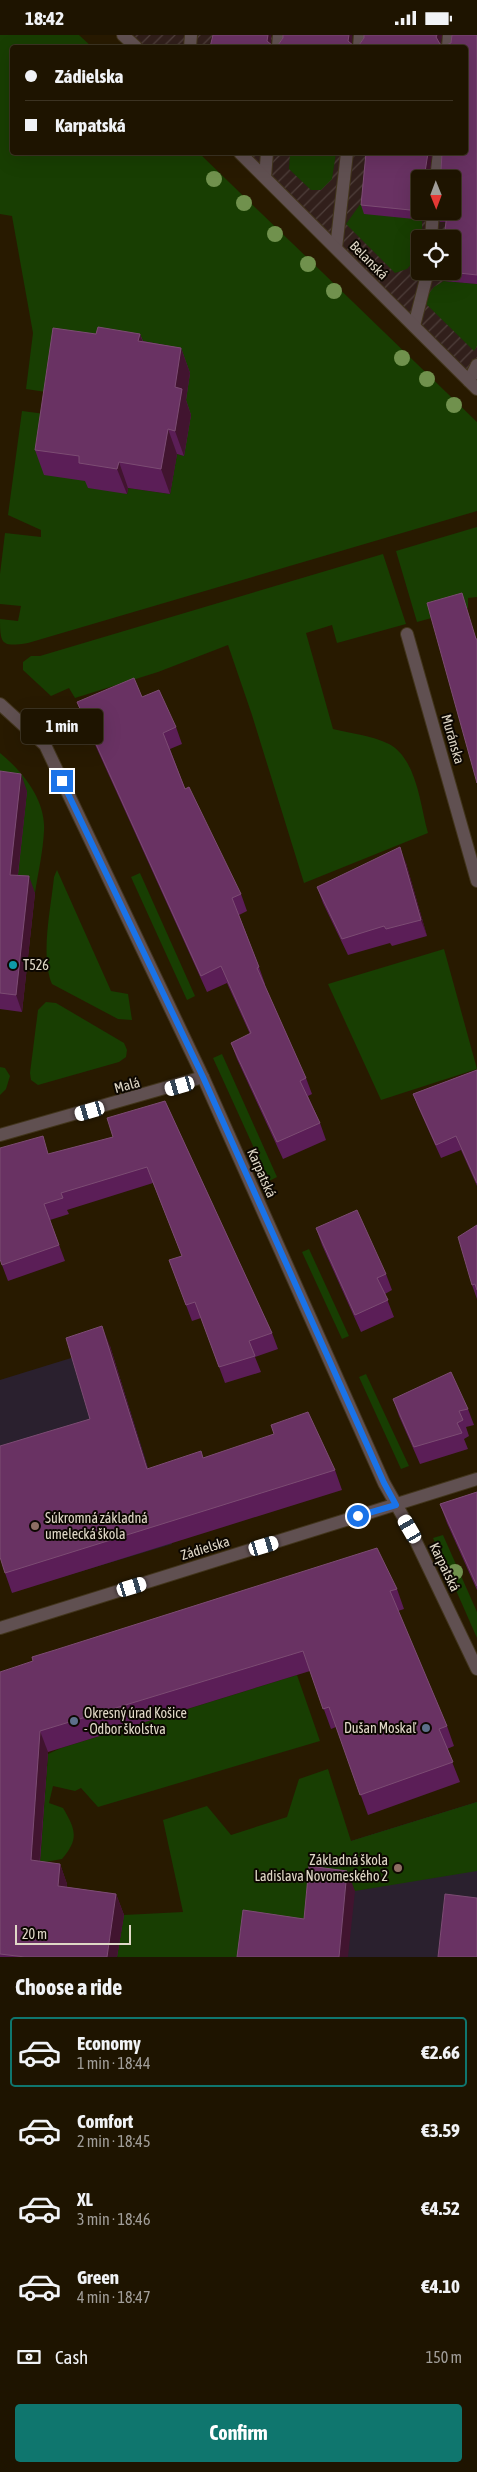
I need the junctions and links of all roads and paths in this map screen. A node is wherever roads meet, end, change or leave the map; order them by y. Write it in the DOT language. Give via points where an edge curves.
graph roads {
  1 [pos="124,35"];
  2 [pos="134,45"];
  3 [pos="242,155"];
  4 [pos="267,155"];
  5 [pos="347,155"];
  6 [pos="438,155"];
  7 [pos="437,170"];
  8 [pos="264,177"];
  9 [pos="336,248"];
  10 [pos="426,280"];
  11 [pos="414,326"];
  12 [pos="477,365"];
  13 [pos="473,385"];
  14 [pos="408,634"];
  15 [pos="0,705"];
  16 [pos="477,881"];
  17 [pos="203,1077"];
  18 [pos="0,1135"];
  19 [pos="477,1479"];
  20 [pos="396,1505"];
  21 [pos="0,1628"];
  22 [pos="477,1669"];
  1 -- 2 [label="street"];
  3 -- 8 [label="street, Belanská"];
  4 -- 8 [label="street"];
  5 -- 9 [label="street"];
  6 -- 7 [label="street"];
  8 -- 9 [label="street, Belanská"];
  9 -- 11 [label="street, Belanská"];
  10 -- 11 [label="street"];
  11 -- 13 [label="street, Belanská"];
  12 -- 13 [label="street"];
  14 -- 16 [label="street, Muránska"];
  15 -- 17 [label="street, Karpatská" via="45,745"];
  17 -- 18 [label="street, Malá"];
  17 -- 20 [label="street, Karpatská"];
  19 -- 20 [label="street, Zádielska"];
  20 -- 21 [label="street, Zádielska"];
  20 -- 22 [label="street, Karpatská"];
}
